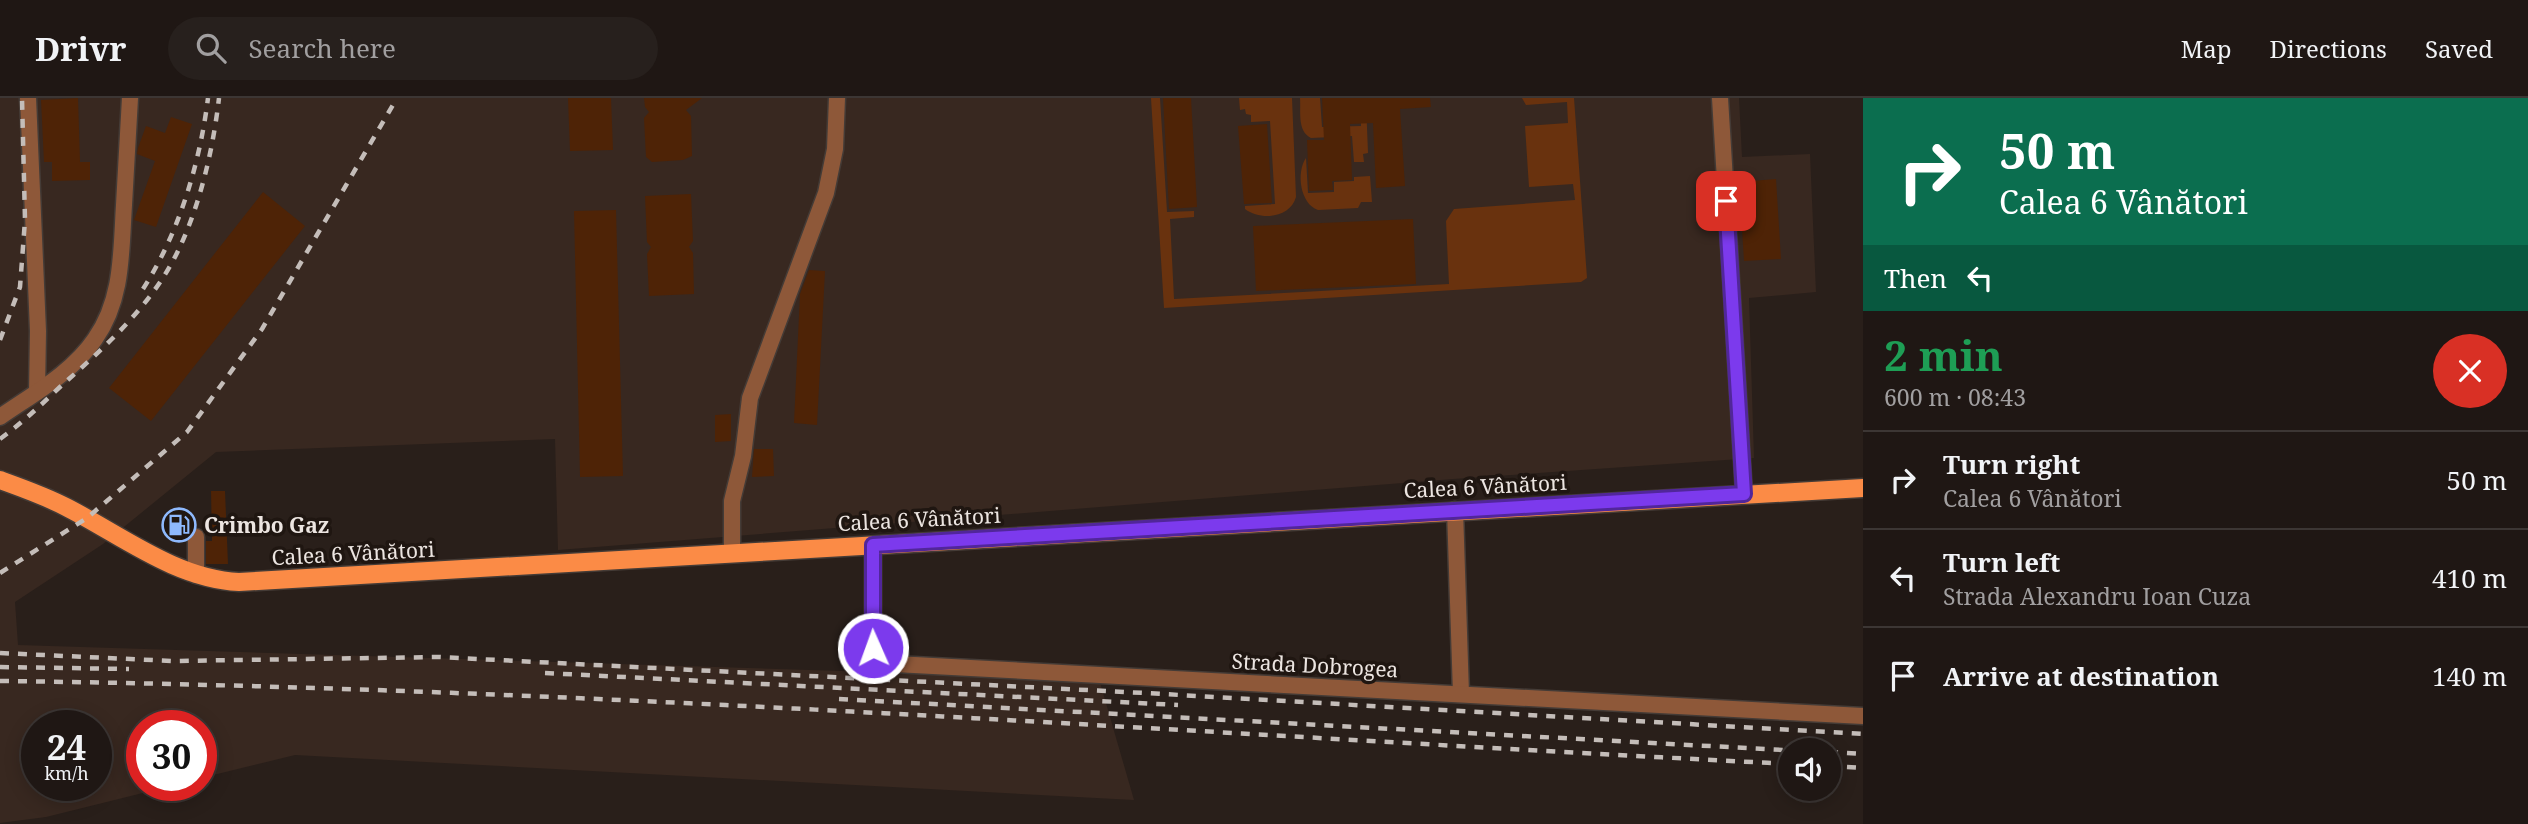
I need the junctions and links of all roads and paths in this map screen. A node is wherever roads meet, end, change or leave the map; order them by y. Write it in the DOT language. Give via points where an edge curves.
graph roads {
  1 [pos="28,98"];
  2 [pos="130,98"];
  3 [pos="837,98"];
  4 [pos="1720,98"];
  5 [pos="37,392"];
  6 [pos="0,417"];
  7 [pos="0,480"];
  8 [pos="1863,488"];
  9 [pos="1744,494"];
  10 [pos="1455,510"];
  11 [pos="196,537"];
  12 [pos="873,545"];
  13 [pos="732,553"];
  14 [pos="196,575"];
  15 [pos="1461,694"];
  16 [pos="1863,716"];
  1 -- 5 [label="street"];
  2 -- 5 [label="street" via="117,293 94,341"];
  3 -- 13 [label="street" via="835,149 826,193 750,398 732,501"];
  4 -- 9 [label="street"];
  5 -- 6 [label="street"];
  7 -- 14 [label="main road, Calea 6 Vânători" via="64,506"];
  8 -- 9 [label="main road, Calea 6 Vânători"];
  9 -- 10 [label="main road, Calea 6 Vânători"];
  10 -- 12 [label="main road, Calea 6 Vânători"];
  10 -- 15 [label="street"];
  11 -- 14 [label="street"];
  12 -- 13 [label="main road, Calea 6 Vânători"];
  12 -- 15 [label="street, Strada Dobrogea" via="873,648 895,664"];
  13 -- 14 [label="main road, Calea 6 Vânători" via="255,582"];
  15 -- 16 [label="street, Strada Dobrogea"];
}
